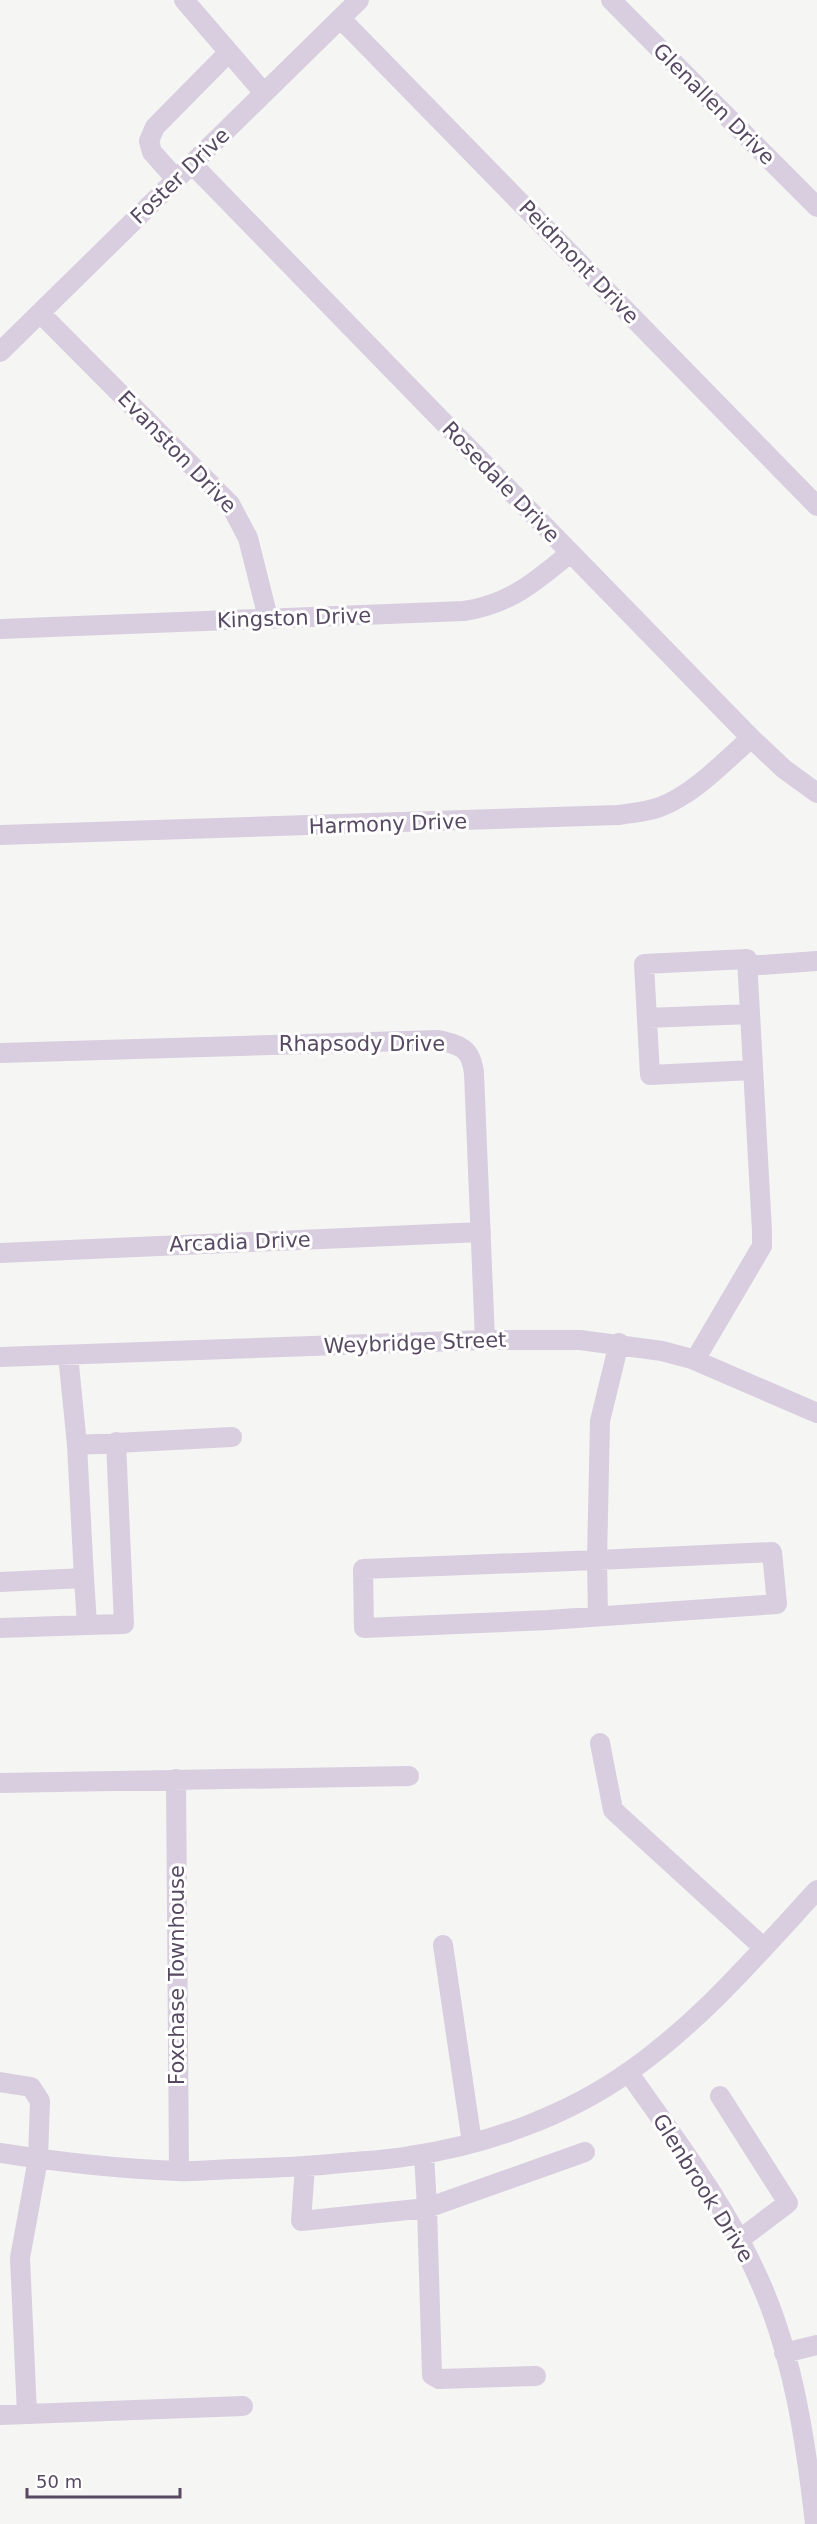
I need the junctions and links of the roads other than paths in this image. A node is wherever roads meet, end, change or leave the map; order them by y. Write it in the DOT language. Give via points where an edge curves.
graph roads {
  1 [pos="184,0"];
  2 [pos="359,0"];
  3 [pos="610,0"];
  4 [pos="341,19"];
  5 [pos="229,52"];
  6 [pos="264,93"];
  7 [pos="192,164"];
  8 [pos="176,179"];
  9 [pos="817,207"];
  10 [pos="40,313"];
  11 [pos="0,352"];
  12 [pos="817,506"];
  13 [pos="570,553"];
  14 [pos="268,618"];
  15 [pos="0,629"];
  16 [pos="751,738"];
  17 [pos="817,793"];
  18 [pos="0,835"];
  19 [pos="817,961"];
  20 [pos="747,966"];
  21 [pos="750,1014"];
  22 [pos="647,1018"];
  23 [pos="0,1053"];
  24 [pos="753,1070"];
  25 [pos="481,1232"];
  26 [pos="0,1252"];
  27 [pos="484,1340"];
  28 [pos="619,1343"];
  29 [pos="68,1355"];
  30 [pos="0,1357"];
  31 [pos="695,1360"];
  32 [pos="817,1413"];
  33 [pos="232,1437"];
  34 [pos="116,1442"];
  35 [pos="77,1445"];
  36 [pos="597,1560"];
  37 [pos="84,1578"];
  38 [pos="0,1582"];
  39 [pos="598,1616"];
  40 [pos="87,1625"];
  41 [pos="0,1628"];
  42 [pos="600,1743"];
  43 [pos="410,1776"];
  44 [pos="176,1779"];
  45 [pos="0,1783"];
  46 [pos="817,1890"];
  47 [pos="443,1946"];
  48 [pos="764,1948"];
  49 [pos="628,2072"];
  50 [pos="0,2082"];
  51 [pos="720,2096"];
  52 [pos="472,2143"];
  53 [pos="585,2152"];
  54 [pos="0,2153"];
  55 [pos="424,2154"];
  56 [pos="38,2159"];
  57 [pos="305,2167"];
  58 [pos="179,2171"];
  59 [pos="427,2208"];
  60 [pos="739,2240"];
  61 [pos="817,2345"];
  62 [pos="784,2353"];
  63 [pos="536,2376"];
  64 [pos="243,2406"];
  65 [pos="27,2414"];
  66 [pos="0,2415"];
  67 [pos="814,2485"];
  68 [pos="815,2524"];
  1 -- 5 [label="street"];
  2 -- 4 [label="street, Foster Drive"];
  3 -- 9 [label="street, Glenallen Drive"];
  4 -- 6 [label="street, Foster Drive"];
  4 -- 12 [label="street, Peidmont Drive"];
  5 -- 6 [label="street"];
  5 -- 8 [label="street" via="155,127 148,141 152,152"];
  6 -- 7 [label="street, Foster Drive"];
  7 -- 8 [label="street, Foster Drive"];
  7 -- 13 [label="street, Rosedale Drive"];
  8 -- 10 [label="street, Foster Drive"];
  10 -- 11 [label="street, Foster Drive"];
  10 -- 14 [label="street, Evanston Drive" via="230,504 248,538"];
  13 -- 14 [label="street, Kingston Drive" via="530,586 482,608"];
  13 -- 16 [label="street, Rosedale Drive"];
  14 -- 15 [label="street, Kingston Drive"];
  16 -- 17 [label="street, Rosedale Drive"];
  16 -- 18 [label="street, Harmony Drive" via="678,798 643,812"];
  19 -- 20 [label="street"];
  20 -- 21 [label="street"];
  20 -- 22 [label="street" via="747,959 644,964"];
  21 -- 22 [label="street"];
  21 -- 24 [label="street"];
  22 -- 24 [label="street" via="650,1075"];
  23 -- 25 [label="street, Rhapsody Drive" via="438,1040 457,1044 470,1055 474,1073"];
  24 -- 31 [label="street" via="762,1246"];
  25 -- 26 [label="street, Arcadia Drive"];
  25 -- 27 [label="street, Rhapsody Drive"];
  27 -- 28 [label="street, Weybridge Street"];
  27 -- 29 [label="street, Weybridge Street"];
  28 -- 31 [label="street, Weybridge Street"];
  28 -- 36 [label="street" via="600,1421"];
  29 -- 30 [label="street, Weybridge Street"];
  29 -- 35 [label="street"];
  31 -- 32 [label="street, Weybridge Street"];
  33 -- 34 [label="street"];
  34 -- 35 [label="street"];
  34 -- 40 [label="street" via="124,1624"];
  35 -- 37 [label="street"];
  36 -- 39 [label="street"];
  36 -- 39 [label="street" via="772,1552 777,1604"];
  36 -- 39 [label="street" via="363,1569 364,1628"];
  37 -- 38 [label="street"];
  37 -- 40 [label="street"];
  40 -- 41 [label="street"];
  42 -- 48 [label="street" via="613,1810"];
  43 -- 44 [label="street"];
  44 -- 45 [label="street"];
  44 -- 58 [label="street, Foxchase Townhouse"];
  46 -- 48 [label="street"];
  47 -- 52 [label="street"];
  48 -- 49 [label="street" via="710,2005 666,2045"];
  49 -- 52 [label="street" via="546,2117"];
  49 -- 60 [label="street, Glenbrook Drive" via="689,2158"];
  50 -- 56 [label="street" via="31,2088 40,2101"];
  51 -- 60 [label="street" via="788,2203"];
  52 -- 55 [label="street"];
  53 -- 59 [label="street"];
  54 -- 56 [label="street"];
  55 -- 57 [label="street"];
  55 -- 59 [label="street"];
  56 -- 58 [label="street"];
  56 -- 65 [label="street" via="20,2258"];
  57 -- 58 [label="street"];
  57 -- 59 [label="street" via="301,2221"];
  59 -- 63 [label="street" via="432,2375 439,2379"];
  60 -- 62 [label="street, Glenbrook Drive" via="765,2294"];
  61 -- 62 [label="street"];
  62 -- 67 [label="street, Glenbrook Drive"];
  64 -- 65 [label="street"];
  65 -- 66 [label="street"];
  67 -- 68 [label="street, Glenbrook Drive"];
}
